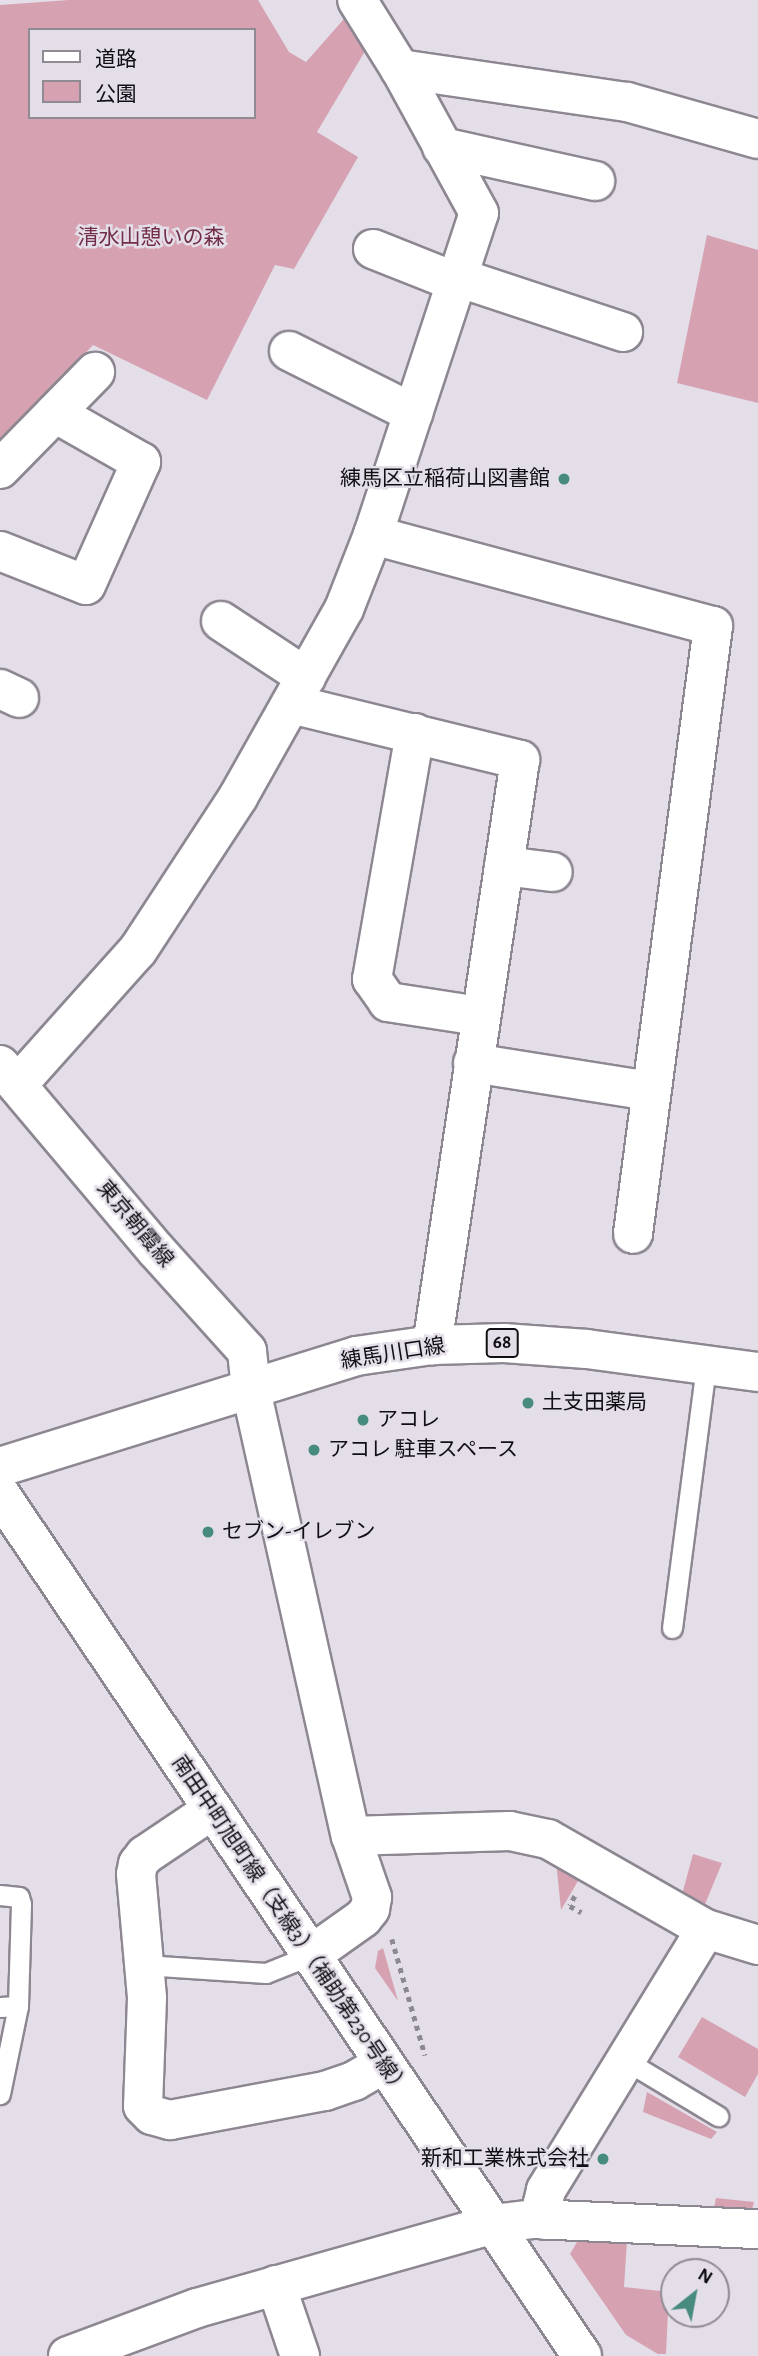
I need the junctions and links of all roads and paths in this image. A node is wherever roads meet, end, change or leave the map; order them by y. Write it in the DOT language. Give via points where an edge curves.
graph roads {
  1 [pos="357,0"];
  2 [pos="400,69"];
  3 [pos="758,139"];
  4 [pos="442,147"];
  5 [pos="595,181"];
  6 [pos="373,249"];
  7 [pos="457,280"];
  8 [pos="623,332"];
  9 [pos="289,351"];
  10 [pos="95,372"];
  11 [pos="55,413"];
  12 [pos="413,413"];
  13 [pos="0,468"];
  14 [pos="373,535"];
  15 [pos="0,551"];
  16 [pos="221,621"];
  17 [pos="299,690"];
  18 [pos="415,733"];
  19 [pos="503,866"];
  20 [pos="553,872"];
  21 [pos="480,1016"];
  22 [pos="473,1063"];
  23 [pos="9,1074"];
  24 [pos="650,1091"];
  25 [pos="633,1234"];
  26 [pos="432,1345"];
  27 [pos="706,1365"];
  28 [pos="758,1373"];
  29 [pos="251,1390"];
  30 [pos="0,1467"];
  31 [pos="0,1494"];
  32 [pos="672,1628"];
  33 [pos="212,1810"];
  34 [pos="351,1836"];
  35 [pos="0,1895"];
  36 [pos="372,1897"];
  37 [pos="706,1929"];
  38 [pos="758,1945"];
  39 [pos="311,1955"];
  40 [pos="144,1965"];
  41 [pos="9,2007"];
  42 [pos="426,2059"];
  43 [pos="625,2060"];
  44 [pos="383,2064"];
  45 [pos="0,2094"];
  46 [pos="718,2116"];
  47 [pos="545,2220"];
  48 [pos="493,2224"];
  49 [pos="758,2229"];
  50 [pos="276,2285"];
  51 [pos="83,2353"];
  52 [pos="299,2356"];
  53 [pos="582,2356"];
  1 -- 2 [label="street"];
  2 -- 3 [label="street" via="627,102"];
  2 -- 4 [label="street"];
  4 -- 5 [label="street"];
  4 -- 7 [label="street" via="479,214"];
  6 -- 7 [label="street"];
  7 -- 8 [label="street"];
  7 -- 12 [label="street"];
  9 -- 12 [label="street"];
  10 -- 11 [label="street"];
  11 -- 13 [label="street"];
  11 -- 15 [label="street" via="141,462 86,585"];
  12 -- 14 [label="street"];
  14 -- 17 [label="street" via="344,609"];
  14 -- 24 [label="street" via="713,626"];
  16 -- 17 [label="street"];
  17 -- 18 [label="street"];
  17 -- 23 [label="street" via="239,797 138,950"];
  18 -- 19 [label="street" via="520,760"];
  18 -- 21 [label="street" via="372,979 388,1002"];
  19 -- 20 [label="street"];
  19 -- 21 [label="street"];
  21 -- 22 [label="street"];
  22 -- 24 [label="street"];
  22 -- 26 [label="street"];
  23 -- 29 [label="street, 東京朝霞線" via="247,1351"];
  24 -- 25 [label="street"];
  26 -- 27 [label="street, 練馬川口線 / 68" via="504,1343 587,1349"];
  26 -- 29 [label="street, 練馬川口線 / 68" via="356,1356"];
  27 -- 28 [label="street, 練馬川口線 / 68"];
  27 -- 32 [label="lane"];
  29 -- 30 [label="street, 練馬川口線 / 68"];
  29 -- 34 [label="street, 東京朝霞線"];
  31 -- 33 [label="street, 南田中町旭町線（支線3）（補助第230号線）"];
  33 -- 39 [label="street, 南田中町旭町線（支線3）（補助第230号線）"];
  33 -- 40 [label="street" via="138,1864 135,1874"];
  34 -- 36 [label="street, 東京朝霞線"];
  34 -- 37 [label="street" via="510,1831 548,1839"];
  35 -- 41 [label="lane" via="19,1897 21,1904"];
  36 -- 39 [label="street" via="363,1918"];
  36 -- 42 [label="path" via="390,1935"];
  37 -- 38 [label="street"];
  37 -- 43 [label="street"];
  39 -- 40 [label="lane" via="266,1973"];
  39 -- 44 [label="street, 南田中町旭町線（支線3）（補助第230号線）"];
  40 -- 44 [label="street" via="148,1998 143,2106 152,2115 170,2120 325,2091"];
  41 -- 45 [label="lane"];
  43 -- 46 [label="lane"];
  43 -- 47 [label="street" via="547,2190"];
  44 -- 48 [label="street, 南田中町旭町線（支線3）（補助第230号線）"];
  47 -- 48 [label="street"];
  47 -- 49 [label="street"];
  48 -- 50 [label="street"];
  48 -- 53 [label="street, 南田中町旭町線（支線3）（補助第230号線）"];
  50 -- 51 [label="street" via="197,2308"];
  50 -- 52 [label="street"];
}
